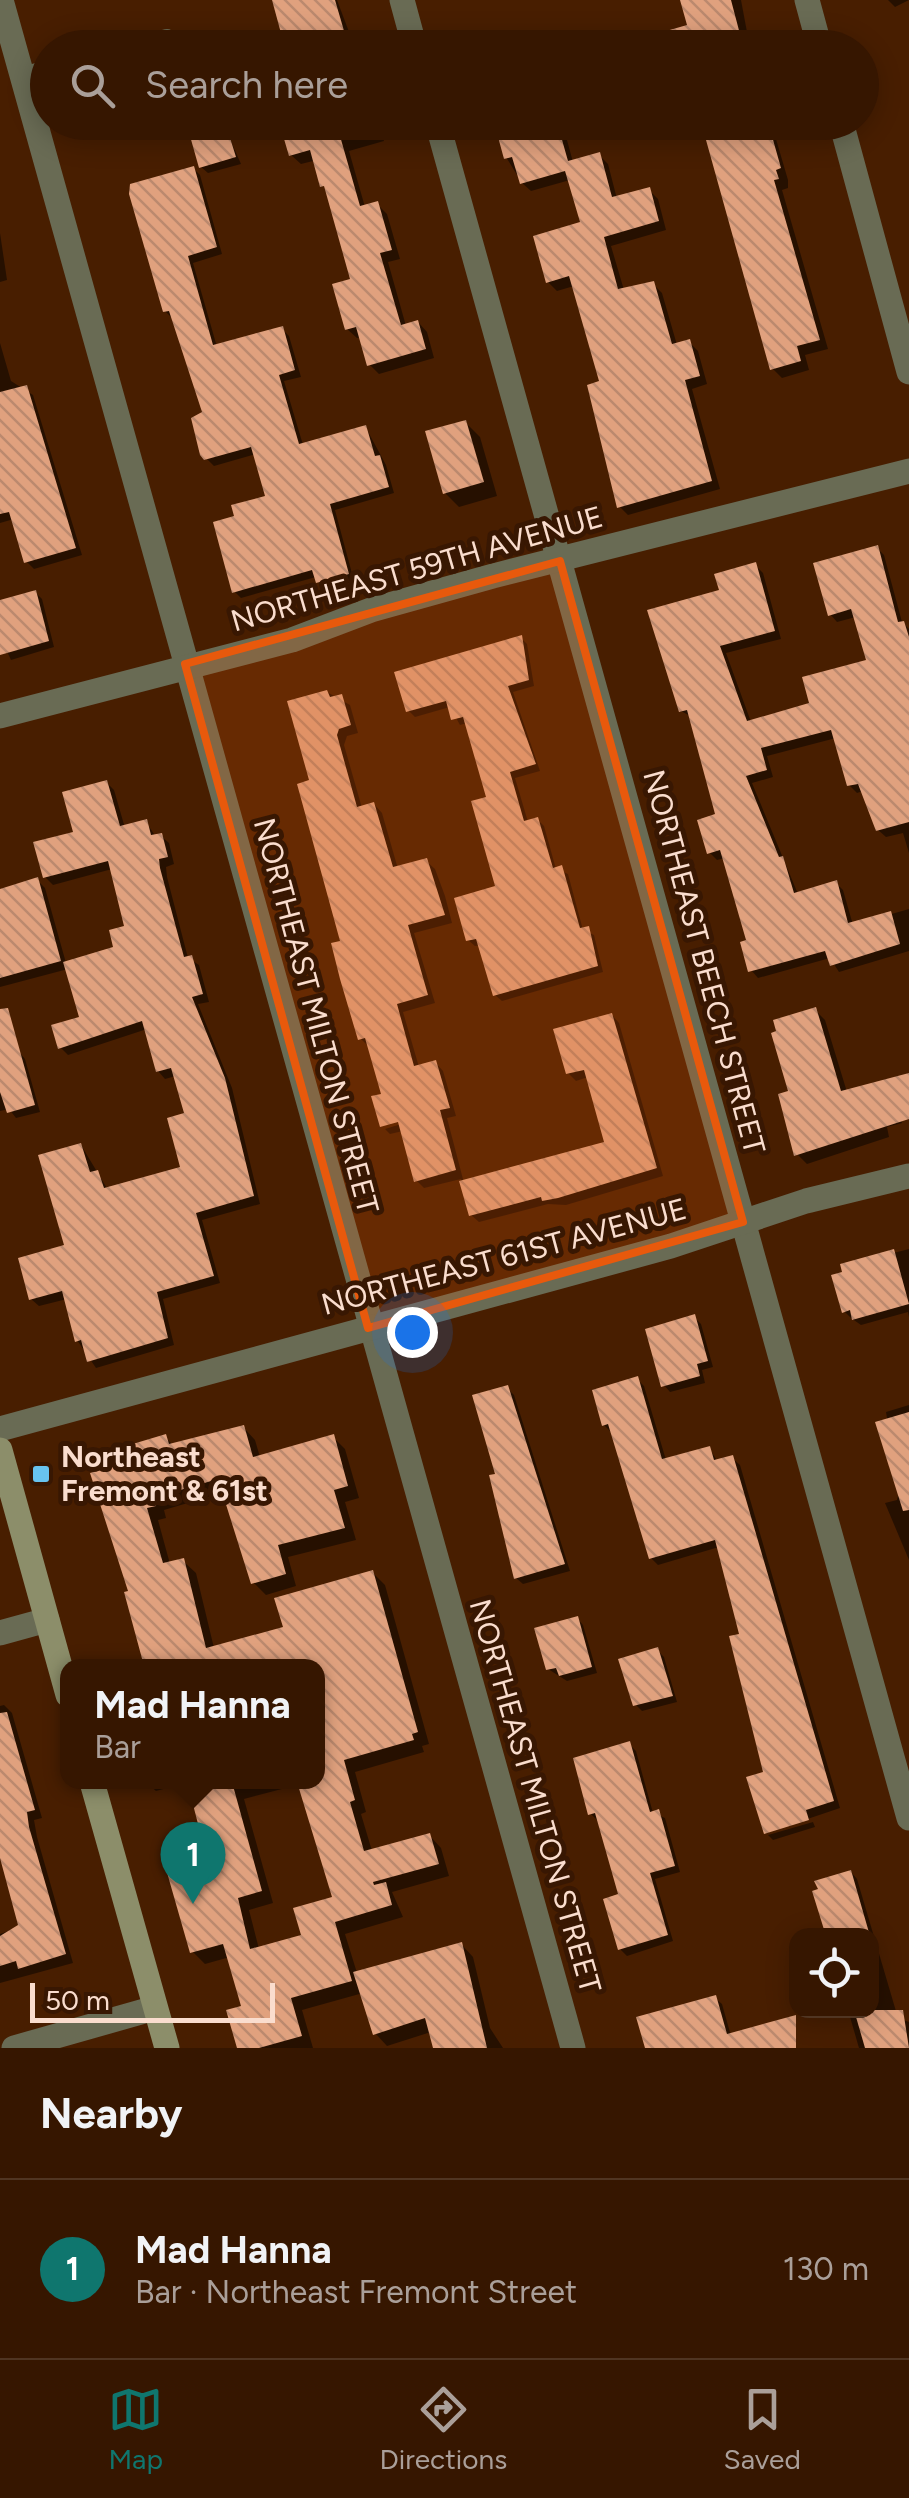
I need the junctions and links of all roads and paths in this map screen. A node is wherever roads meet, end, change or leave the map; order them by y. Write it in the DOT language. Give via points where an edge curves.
graph roads {
  1 [pos="1,0"];
  2 [pos="402,0"];
  3 [pos="807,0"];
  4 [pos="411,30"];
  5 [pos="815,30"];
  6 [pos="30,61"];
  7 [pos="52,140"];
  8 [pos="441,140"];
  9 [pos="845,140"];
  10 [pos="909,372"];
  11 [pos="909,470"];
  12 [pos="560,562"];
  13 [pos="186,664"];
  14 [pos="0,716"];
  15 [pos="909,1176"];
  16 [pos="743,1222"];
  17 [pos="368,1328"];
  18 [pos="0,1428"];
  19 [pos="0,1450"];
  20 [pos="47,1620"];
  21 [pos="0,1633"];
  22 [pos="60,1666"];
  23 [pos="94,1789"];
  24 [pos="909,1818"];
  25 [pos="155,2008"];
  26 [pos="14,2048"];
  27 [pos="167,2048"];
  28 [pos="573,2048"];
  1 -- 6 [label="street, NORTHEAST MILTON STREET"];
  2 -- 4 [label="street"];
  3 -- 5 [label="street"];
  7 -- 13 [label="street, NORTHEAST MILTON STREET"];
  8 -- 12 [label="street, NORTHEAST BEECH STREET"];
  9 -- 10 [label="street"];
  11 -- 12 [label="street, NORTHEAST 59TH AVENUE"];
  12 -- 13 [label="street, NORTHEAST 59TH AVENUE" via="399,602 262,649"];
  12 -- 16 [label="street, NORTHEAST BEECH STREET"];
  13 -- 14 [label="street, NORTHEAST 59TH AVENUE"];
  13 -- 17 [label="street, NORTHEAST MILTON STREET"];
  15 -- 16 [label="street, NORTHEAST 61ST AVENUE"];
  16 -- 17 [label="street, NORTHEAST 61ST AVENUE"];
  16 -- 24 [label="street, NORTHEAST BEECH STREET"];
  17 -- 18 [label="street, NORTHEAST 61ST AVENUE"];
  17 -- 28 [label="street, NORTHEAST MILTON STREET"];
  19 -- 20 [label="main road"];
  20 -- 21 [label="street"];
  20 -- 22 [label="main road"];
  23 -- 25 [label="main road"];
  25 -- 26 [label="street"];
  25 -- 27 [label="main road"];
}
